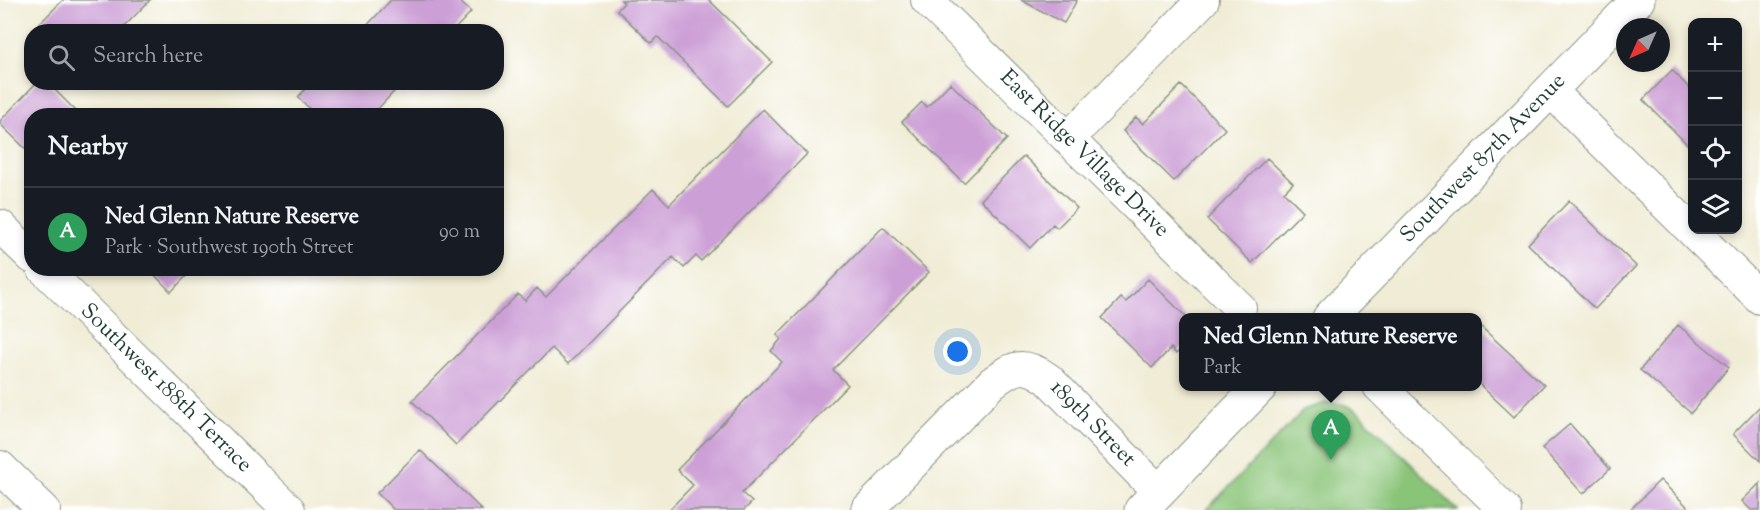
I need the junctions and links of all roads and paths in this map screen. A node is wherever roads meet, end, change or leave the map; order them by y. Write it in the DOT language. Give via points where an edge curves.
graph roads {
  1 [pos="927,0"];
  2 [pos="1203,0"];
  3 [pos="1638,0"];
  4 [pos="1550,90"];
  5 [pos="1068,139"];
  6 [pos="0,226"];
  7 [pos="24,249"];
  8 [pos="51,276"];
  9 [pos="1760,298"];
  10 [pos="1240,308"];
  11 [pos="1334,313"];
  12 [pos="1257,391"];
  13 [pos="1383,391"];
  14 [pos="4,480"];
  15 [pos="1150,501"];
  16 [pos="44,510"];
  17 [pos="289,510"];
  18 [pos="867,510"];
  19 [pos="1505,510"];
  1 -- 5 [label="street, East Ridge Village Drive"];
  2 -- 5 [label="street"];
  3 -- 4 [label="street, Southwest 87th Avenue"];
  4 -- 9 [label="street"];
  4 -- 11 [label="street, Southwest 87th Avenue"];
  5 -- 10 [label="street, East Ridge Village Drive"];
  6 -- 7 [label="street"];
  8 -- 17 [label="street, Southwest 188th Terrace"];
  12 -- 15 [label="street"];
  13 -- 19 [label="street"];
  14 -- 16 [label="street"];
  15 -- 18 [label="street, 189th Street" via="1048,379 1029,368 1020,368 992,383"];
}
